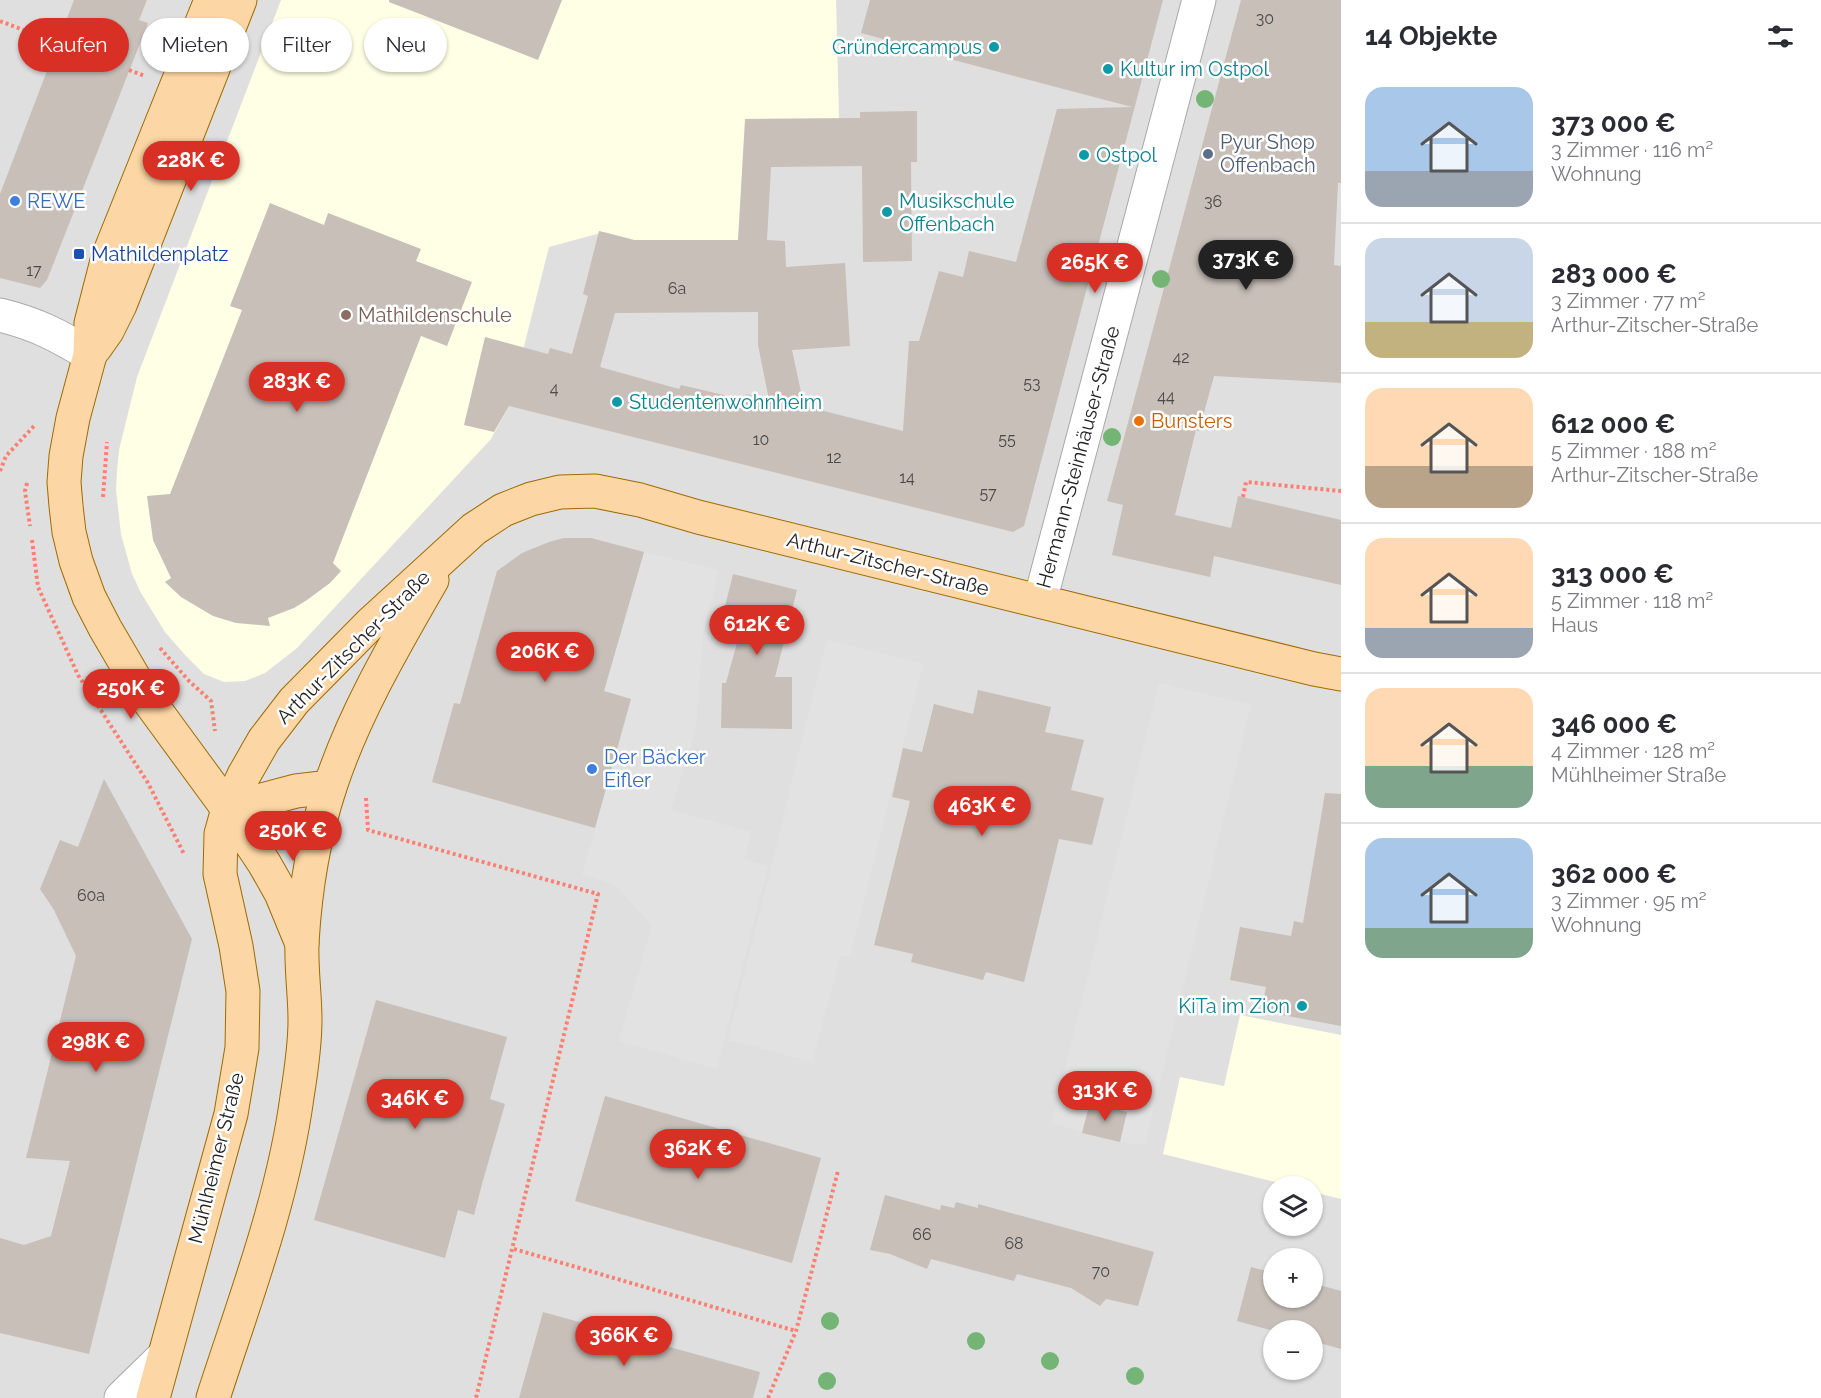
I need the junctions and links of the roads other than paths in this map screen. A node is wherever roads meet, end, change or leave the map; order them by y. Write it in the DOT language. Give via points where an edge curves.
graph roads {
  1 [pos="211,0"];
  2 [pos="240,0"];
  3 [pos="1199,0"];
  4 [pos="0,315"];
  5 [pos="90,355"];
  6 [pos="448,553"];
  7 [pos="1040,600"];
  8 [pos="1341,674"];
  9 [pos="330,787"];
  10 [pos="228,809"];
  11 [pos="302,944"];
  12 [pos="165,1356"];
  13 [pos="121,1398"];
  14 [pos="153,1398"];
  15 [pos="213,1398"];
  1 -- 5 [label="main road" via="108,257 91,323"];
  2 -- 5 [label="main road" via="120,305"];
  3 -- 7 [label="street, Hermann-Steinhäuser-Straße"];
  4 -- 5 [label="street" via="32,323"];
  5 -- 10 [label="main road" via="73,418 64,482 76,561 89,597 131,674"];
  6 -- 7 [label="main road, Arthur-Zitscher-Straße" via="503,510 560,492 595,491"];
  6 -- 9 [label="main road, Arthur-Zitscher-Straße" via="363,708"];
  6 -- 10 [label="main road, Arthur-Zitscher-Straße" via="294,701 264,740"];
  7 -- 8 [label="main road, Arthur-Zitscher-Straße"];
  9 -- 10 [label="main road" via="296,791"];
  9 -- 11 [label="main road, Arthur-Zitscher-Straße" via="309,887"];
  10 -- 11 [label="main road" via="281,893"];
  10 -- 12 [label="main road, Mühlheimer Straße" via="221,834 220,874 243,991 242,1048 231,1114"];
  11 -- 15 [label="main road" via="305,1023 283,1178"];
  12 -- 13 [label="street"];
  12 -- 14 [label="main road, Mühlheimer Straße"];
}
